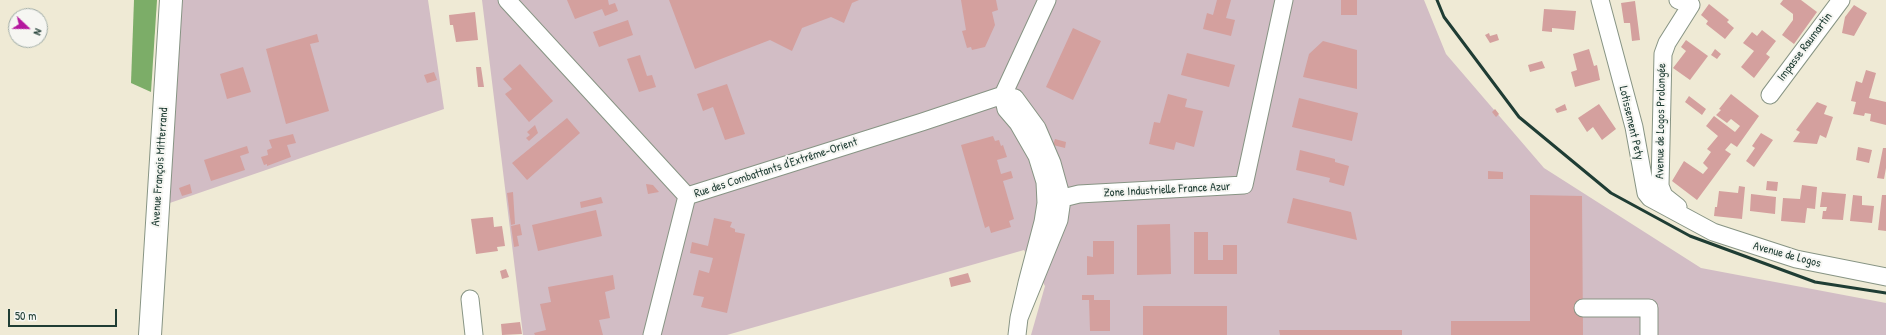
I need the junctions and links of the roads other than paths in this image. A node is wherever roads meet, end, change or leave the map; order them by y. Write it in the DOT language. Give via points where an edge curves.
graph roads {
  1 [pos="171,0"];
  2 [pos="508,0"];
  3 [pos="1047,0"];
  4 [pos="1284,0"];
  5 [pos="1600,0"];
  6 [pos="1841,0"];
  7 [pos="1688,2"];
  8 [pos="1002,95"];
  9 [pos="1770,95"];
  10 [pos="687,196"];
  11 [pos="1054,201"];
  12 [pos="1692,221"];
  13 [pos="1886,277"];
  14 [pos="470,299"];
  15 [pos="1583,308"];
  16 [pos="150,335"];
  17 [pos="474,335"];
  18 [pos="652,335"];
  19 [pos="1017,335"];
  20 [pos="1649,335"];
  1 -- 16 [label="main road, Avenue François Mitterrand"];
  2 -- 10 [label="street, Rue des Combattants d'Extrême-Orient"];
  3 -- 8 [label="street"];
  4 -- 11 [label="street, Zone Industrielle France Azur" via="1244,185 1079,194"];
  5 -- 12 [label="street, Lotissement Pety" via="1634,127 1646,193 1654,201"];
  6 -- 9 [label="street, Impasse Raumartin"];
  7 -- 12 [label="street, Avenue de Logos Prolongée" via="1663,54 1660,186 1664,196"];
  8 -- 10 [label="street, Rue des Combattants d'Extrême-Orient"];
  8 -- 11 [label="street" via="1016,98 1037,128 1052,163"];
  10 -- 18 [label="street"];
  11 -- 19 [label="street" via="1059,220 1020,318"];
  12 -- 13 [label="street, Avenue de Logos" via="1713,232 1796,259"];
  14 -- 17 [label="street"];
  15 -- 20 [label="street" via="1649,308"];
}
